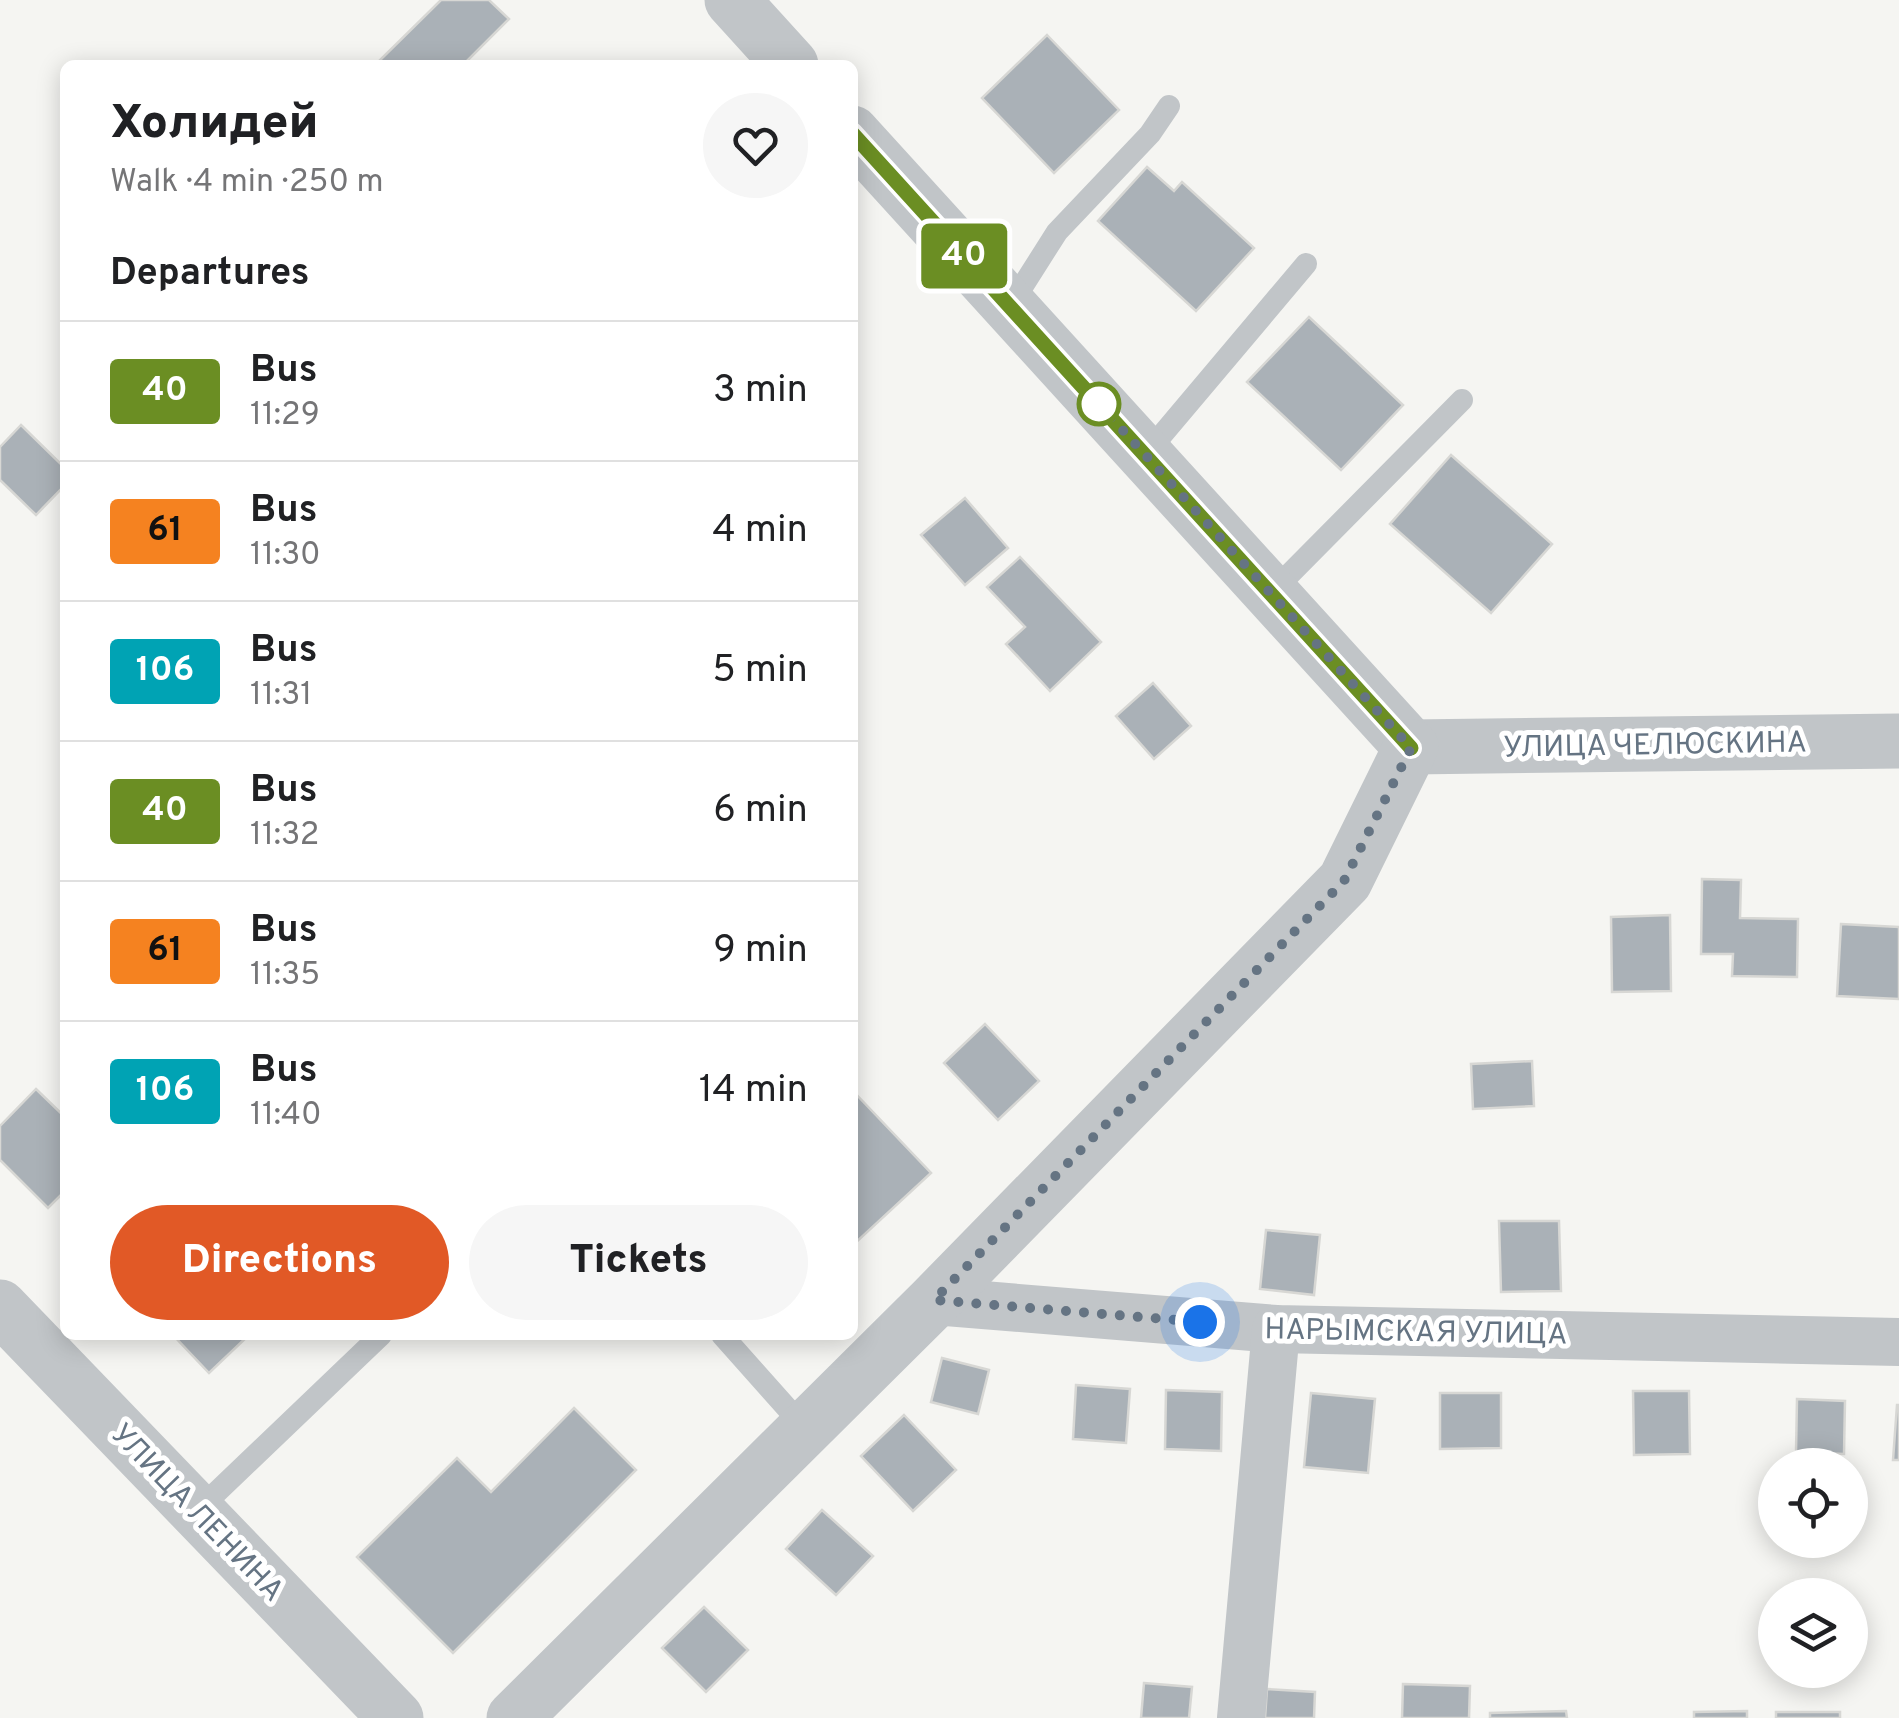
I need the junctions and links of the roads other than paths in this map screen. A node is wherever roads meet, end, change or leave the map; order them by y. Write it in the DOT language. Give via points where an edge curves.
graph roads {
  1 [pos="732,0"];
  2 [pos="786,60"];
  3 [pos="1169,106"];
  4 [pos="858,140"];
  5 [pos="1306,264"];
  6 [pos="1010,306"];
  7 [pos="1462,400"];
  8 [pos="1146,455"];
  9 [pos="1271,592"];
  10 [pos="1899,741"];
  11 [pos="1411,748"];
  12 [pos="934,1300"];
  13 [pos="0,1307"];
  14 [pos="1276,1329"];
  15 [pos="375,1340"];
  16 [pos="727,1340"];
  17 [pos="1899,1342"];
  18 [pos="804,1426"];
  19 [pos="197,1512"];
  20 [pos="396,1718"];
  21 [pos="514,1718"];
  22 [pos="1241,1718"];
  1 -- 2 [label="street"];
  3 -- 6 [label="lane" via="1057,232"];
  4 -- 6 [label="street"];
  5 -- 8 [label="lane"];
  6 -- 8 [label="street"];
  7 -- 9 [label="lane"];
  8 -- 9 [label="street"];
  9 -- 11 [label="street"];
  10 -- 11 [label="street, УЛИЦА ЧЕЛЮСКИНА"];
  11 -- 12 [label="street" via="1344,881"];
  12 -- 14 [label="street, НАРЫМСКАЯ УЛИЦА"];
  12 -- 18 [label="street"];
  13 -- 19 [label="street, УЛИЦА ЛЕНИНА"];
  14 -- 17 [label="street, НАРЫМСКАЯ УЛИЦА"];
  14 -- 22 [label="street"];
  15 -- 19 [label="lane"];
  16 -- 18 [label="lane"];
  18 -- 21 [label="street"];
  19 -- 20 [label="street, УЛИЦА ЛЕНИНА"];
}
